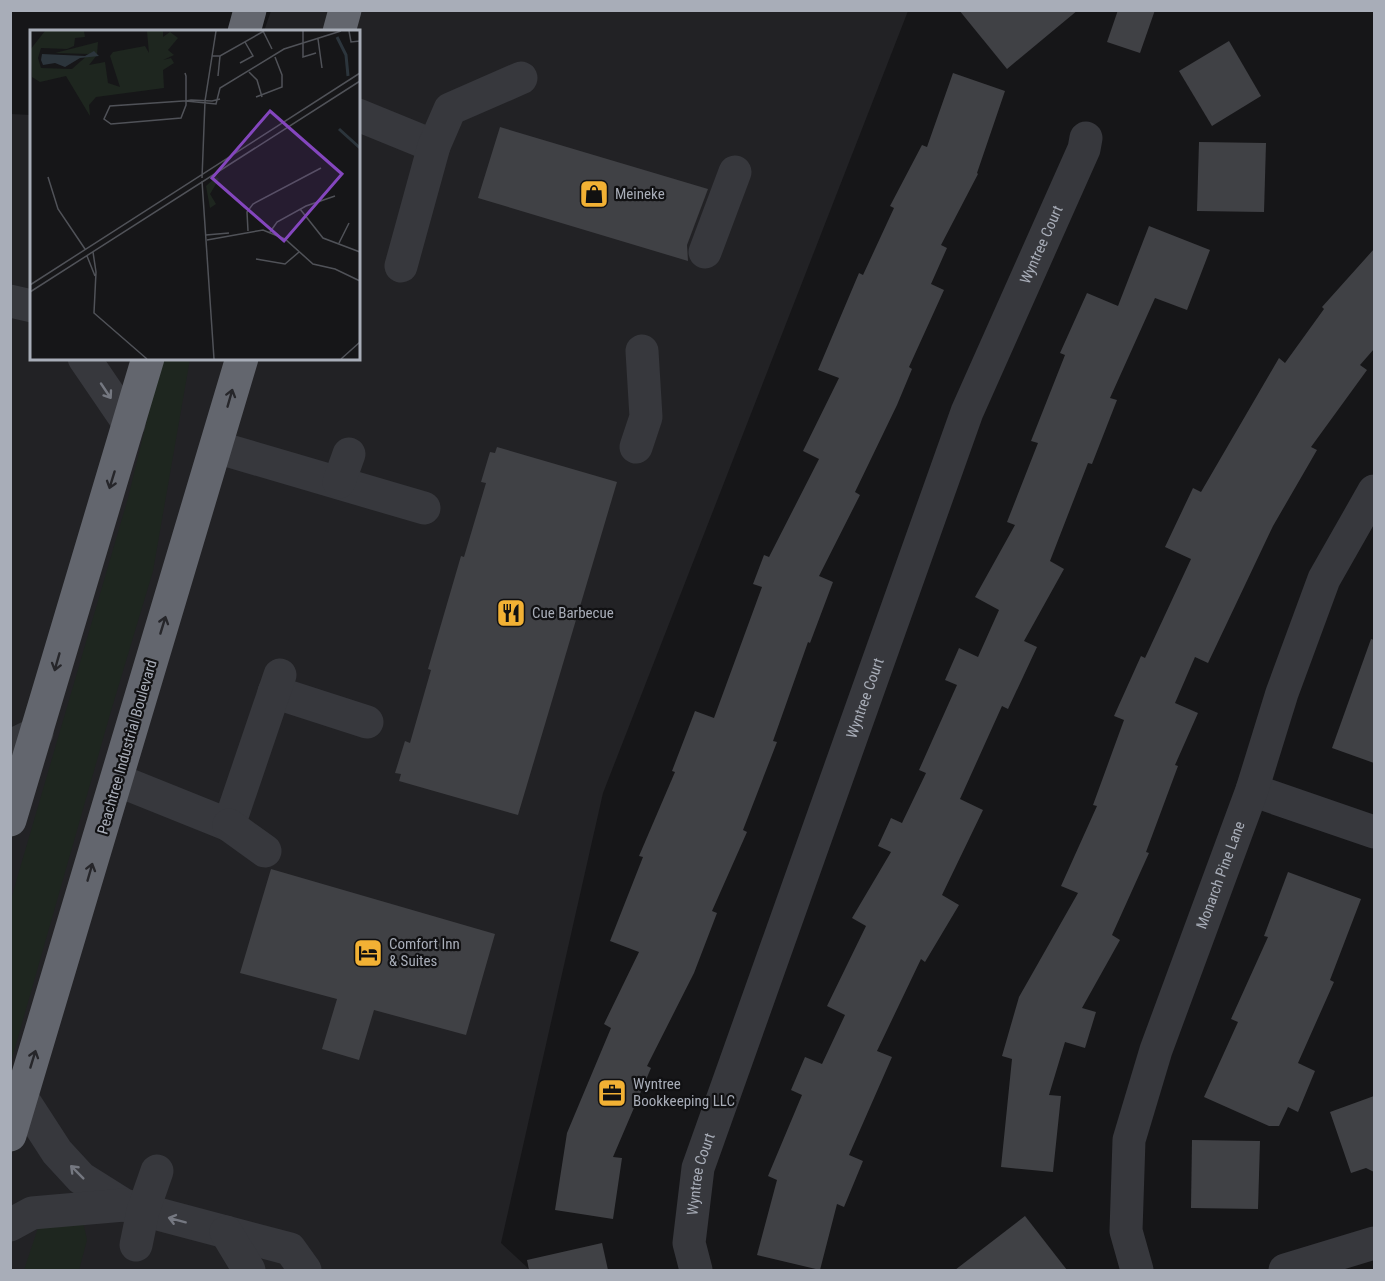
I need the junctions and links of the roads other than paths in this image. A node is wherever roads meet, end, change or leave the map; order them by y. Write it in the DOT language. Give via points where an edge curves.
graph roads {
  1 [pos="250,10"];
  2 [pos="345,10"];
  3 [pos="245,30"];
  4 [pos="340,30"];
  5 [pos="521,78"];
  6 [pos="360,116"];
  7 [pos="1086,138"];
  8 [pos="434,146"];
  9 [pos="735,172"];
  10 [pos="705,252"];
  11 [pos="401,266"];
  12 [pos="10,301"];
  13 [pos="30,306"];
  14 [pos="642,351"];
  15 [pos="85,360"];
  16 [pos="147,360"];
  17 [pos="241,360"];
  18 [pos="129,424"];
  19 [pos="216,447"];
  20 [pos="636,447"];
  21 [pos="1374,491"];
  22 [pos="424,508"];
  23 [pos="367,722"];
  24 [pos="24,739"];
  25 [pos="117,780"];
  26 [pos="1252,790"];
  27 [pos="10,820"];
  28 [pos="229,825"];
  29 [pos="1374,832"];
  30 [pos="265,851"];
  31 [pos="22,1098"];
  32 [pos="10,1135"];
  33 [pos="157,1171"];
  34 [pos="134,1208"];
  35 [pos="10,1225"];
  36 [pos="226,1232"];
  37 [pos="1374,1243"];
  38 [pos="136,1245"];
  39 [pos="249,1270"];
  40 [pos="305,1270"];
  41 [pos="696,1270"];
  42 [pos="1137,1270"];
  43 [pos="1285,1270"];
  1 -- 3 [label="highway"];
  2 -- 4 [label="highway"];
  5 -- 8 [label="street" via="450,109"];
  6 -- 8 [label="street"];
  7 -- 41 [label="street, Wyntree Court" via="967,412 698,1168 689,1243"];
  8 -- 11 [label="street"];
  9 -- 10 [label="street"];
  12 -- 13 [label="street"];
  14 -- 20 [label="street" via="646,417"];
  15 -- 18 [label="street, one-way"];
  16 -- 18 [label="highway"];
  19 -- 17 [label="highway, Peachtree Industrial Boulevard, one-way"];
  18 -- 24 [label="highway, one-way"];
  19 -- 22 [label="street" via="344,468"];
  25 -- 19 [label="highway, Peachtree Industrial Boulevard, one-way"];
  21 -- 26 [label="street, Monarch Pine Lane" via="1324,579"];
  23 -- 28 [label="street" via="277,684"];
  24 -- 27 [label="highway"];
  25 -- 28 [label="street"];
  31 -- 25 [label="highway, Peachtree Industrial Boulevard, one-way"];
  26 -- 29 [label="street"];
  26 -- 42 [label="street, Monarch Pine Lane" via="1156,1050 1129,1140 1126,1231"];
  28 -- 30 [label="street"];
  31 -- 32 [label="highway, Peachtree Industrial Boulevard"];
  34 -- 31 [label="street, one-way" via="81,1178 57,1152"];
  33 -- 34 [label="street"];
  34 -- 35 [label="street" via="32,1213"];
  36 -- 34 [label="street, one-way"];
  34 -- 38 [label="street"];
  36 -- 39 [label="street"];
  36 -- 40 [label="street" via="290,1249"];
  37 -- 43 [label="street"];
}
